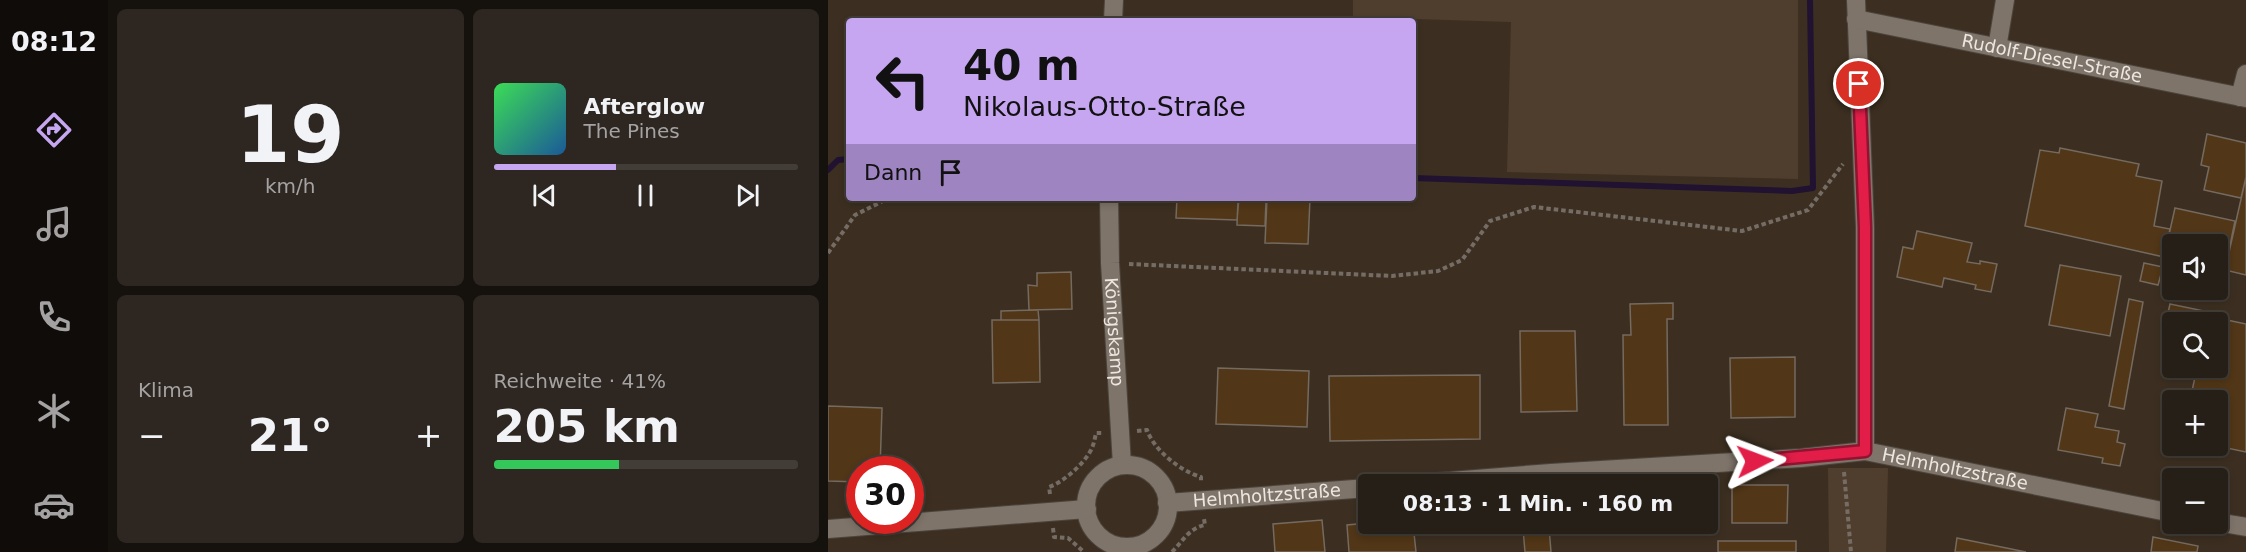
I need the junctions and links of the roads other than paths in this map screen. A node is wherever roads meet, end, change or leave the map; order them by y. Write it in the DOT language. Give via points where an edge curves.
graph roads {
  1 [pos="1114,0"];
  2 [pos="1856,0"];
  3 [pos="2005,0"];
  4 [pos="1113,18"];
  5 [pos="1857,19"];
  6 [pos="1997,48"];
  7 [pos="2246,74"];
  8 [pos="2243,98"];
  9 [pos="1109,201"];
  10 [pos="1865,451"];
  11 [pos="1122,465"];
  12 [pos="1538,474"];
  13 [pos="1358,489"];
  14 [pos="1167,503"];
  15 [pos="1087,509"];
  16 [pos="2162,511"];
  17 [pos="2228,524"];
  18 [pos="2246,527"];
  19 [pos="828,529"];
  20 [pos="1130,549"];
  1 -- 4 [label="street"];
  2 -- 5 [label="street"];
  3 -- 6 [label="street"];
  5 -- 6 [label="street, Rudolf-Diesel-Straße"];
  5 -- 10 [label="street" via="1865,227"];
  6 -- 8 [label="street, Rudolf-Diesel-Straße"];
  7 -- 8 [label="street"];
  9 -- 11 [label="street, Königskamp"];
  10 -- 12 [label="street, Helmholtzstraße"];
  10 -- 16 [label="street, Helmholtzstraße"];
  11 -- 14 [label="street" via="1136,466 1160,481"];
  11 -- 15 [label="street" via="1099,476 1089,493"];
  13 -- 14 [label="street, Helmholtzstraße"];
  14 -- 20 [label="street" via="1165,521 1158,533"];
  15 -- 19 [label="street"];
  15 -- 20 [label="street" via="1090,524 1098,535 1108,543"];
  17 -- 18 [label="street"];
}
